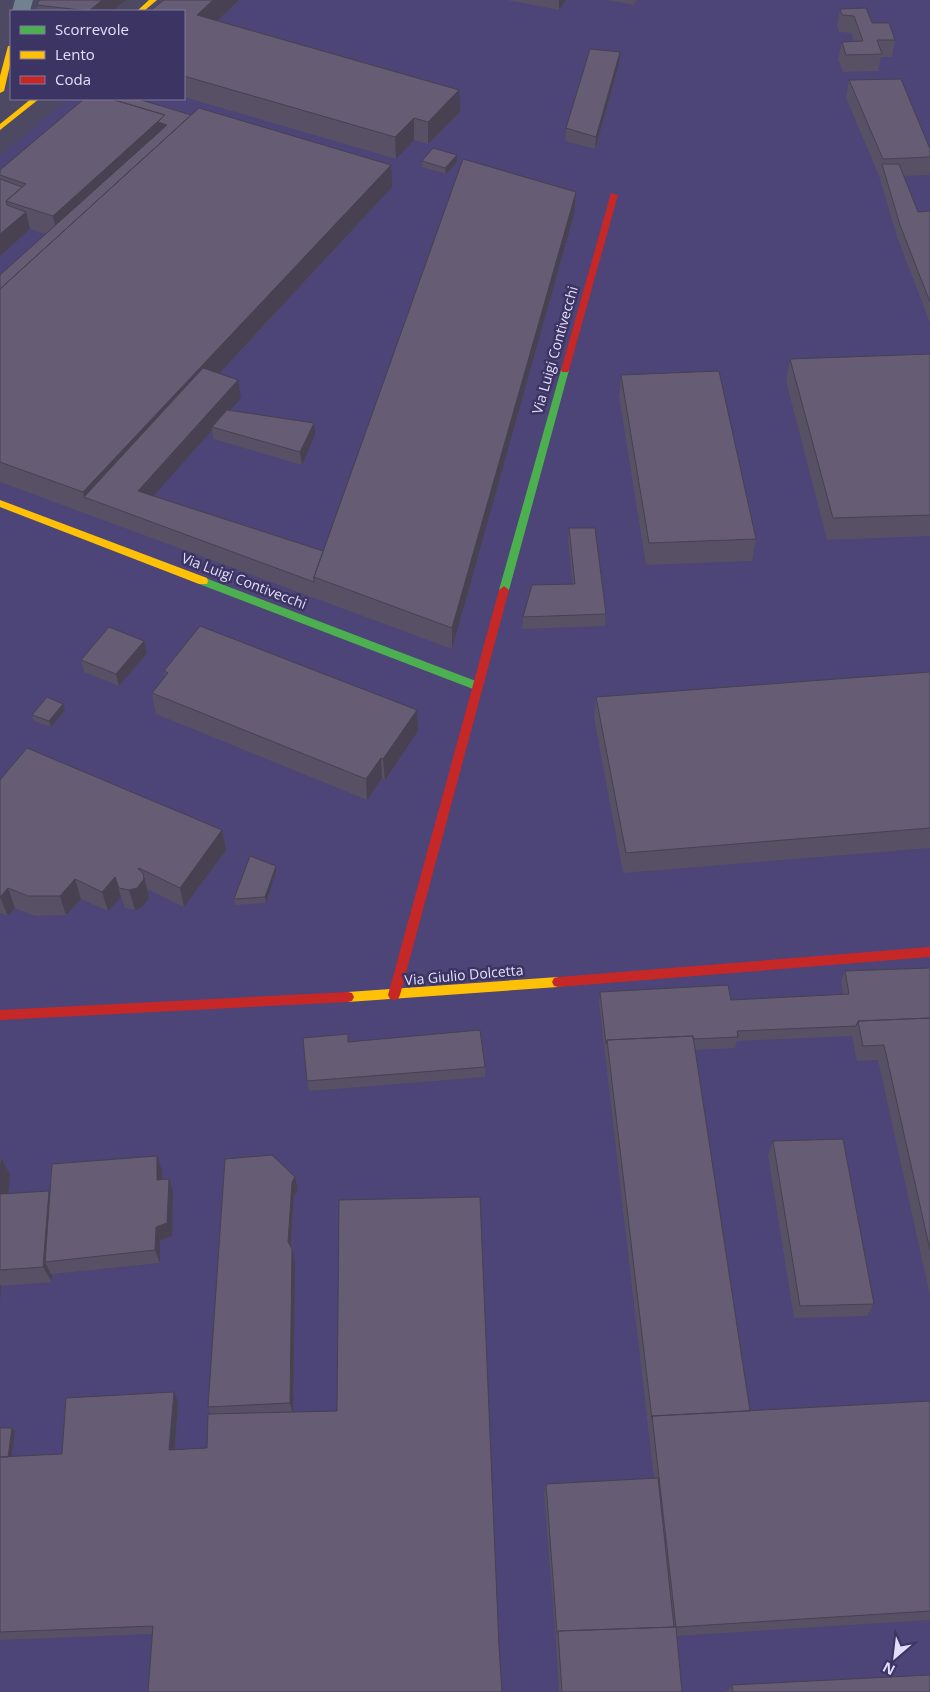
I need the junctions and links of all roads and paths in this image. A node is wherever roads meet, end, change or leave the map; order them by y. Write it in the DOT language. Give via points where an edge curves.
graph roads {
  1 [pos="153,0"];
  2 [pos="141,10"];
  3 [pos="10,52"];
  4 [pos="0,91"];
  5 [pos="34,100"];
  6 [pos="0,128"];
  7 [pos="614,195"];
  8 [pos="0,503"];
  9 [pos="476,686"];
  10 [pos="930,952"];
  11 [pos="394,995"];
  12 [pos="0,1014"];
  1 -- 2 [label="street"];
  3 -- 4 [label="street"];
  5 -- 6 [label="street"];
  7 -- 9 [label="street, Via Luigi Contivecchi"];
  8 -- 9 [label="street, Via Luigi Contivecchi"];
  9 -- 11 [label="street, Via Luigi Contivecchi"];
  10 -- 11 [label="street, Via Giulio Dolcetta"];
  11 -- 12 [label="street, Via Giulio Dolcetta"];
}
